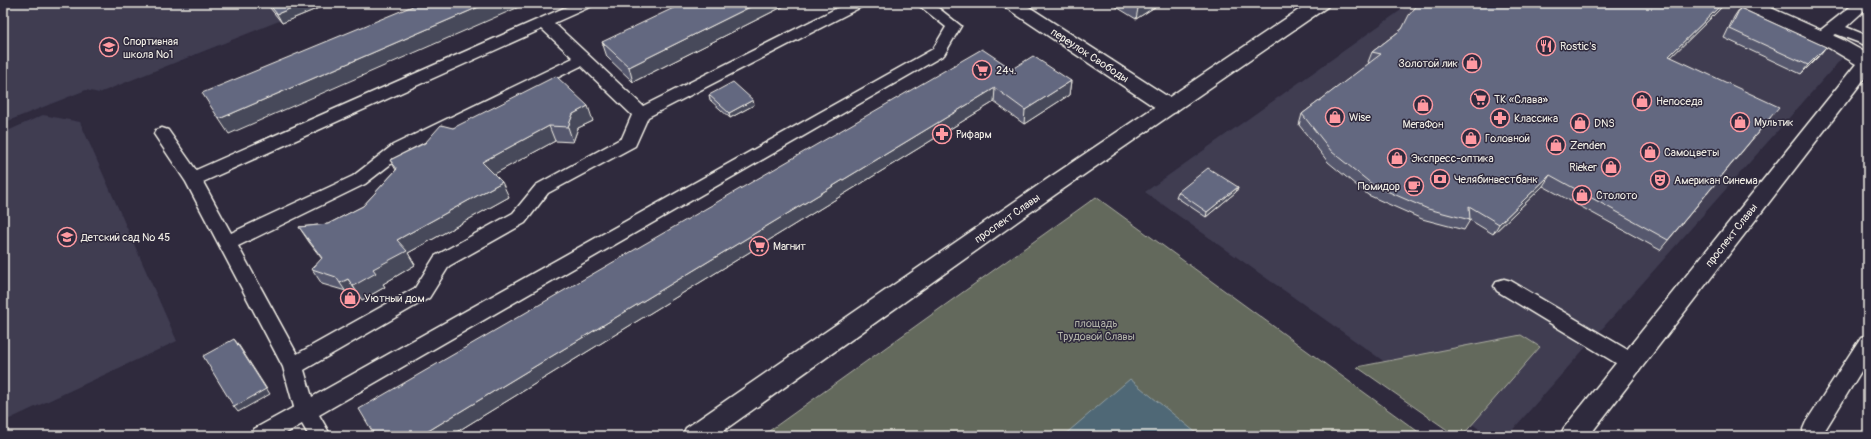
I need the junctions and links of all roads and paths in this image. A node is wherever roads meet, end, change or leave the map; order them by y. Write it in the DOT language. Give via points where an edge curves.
graph roads {
  1 [pos="587,3"];
  2 [pos="858,3"];
  3 [pos="923,3"];
  4 [pos="1011,3"];
  5 [pos="1321,3"];
  6 [pos="1745,3"];
  7 [pos="1864,3"];
  8 [pos="544,22"];
  9 [pos="1830,36"];
  10 [pos="1868,55"];
  11 [pos="583,59"];
  12 [pos="1169,107"];
  13 [pos="641,114"];
  14 [pos="162,134"];
  15 [pos="193,179"];
  16 [pos="227,243"];
  17 [pos="1504,286"];
  18 [pos="1868,343"];
  19 [pos="1631,362"];
  20 [pos="293,366"];
  21 [pos="305,411"];
  22 [pos="262,436"];
  23 [pos="320,436"];
  24 [pos="695,436"];
  25 [pos="1573,436"];
  26 [pos="1815,436"];
  1 -- 8 [label="lane"];
  2 -- 13 [label="lane"];
  3 -- 21 [label="lane" via="954,26 939,52"];
  4 -- 12 [label="street, переулок Свободы"];
  5 -- 12 [label="street, проспект Славы"];
  6 -- 9 [label="street, проспект Славы"];
  7 -- 9 [label="lane"];
  8 -- 11 [label="lane"];
  8 -- 15 [label="lane"];
  9 -- 10 [label="street, проспект Славы"];
  10 -- 19 [label="street, проспект Славы"];
  11 -- 13 [label="lane"];
  11 -- 16 [label="lane" via="399,149 359,180"];
  12 -- 24 [label="street, проспект Славы"];
  13 -- 20 [label="lane" via="629,142 542,189 519,218 442,261 422,293"];
  14 -- 15 [label="lane"];
  15 -- 16 [label="lane"];
  16 -- 20 [label="lane"];
  17 -- 19 [label="lane"];
  18 -- 26 [label="lane" via="1814,429"];
  19 -- 25 [label="street, проспект Славы"];
  20 -- 21 [label="lane"];
  21 -- 22 [label="lane"];
  21 -- 23 [label="lane"];
}
